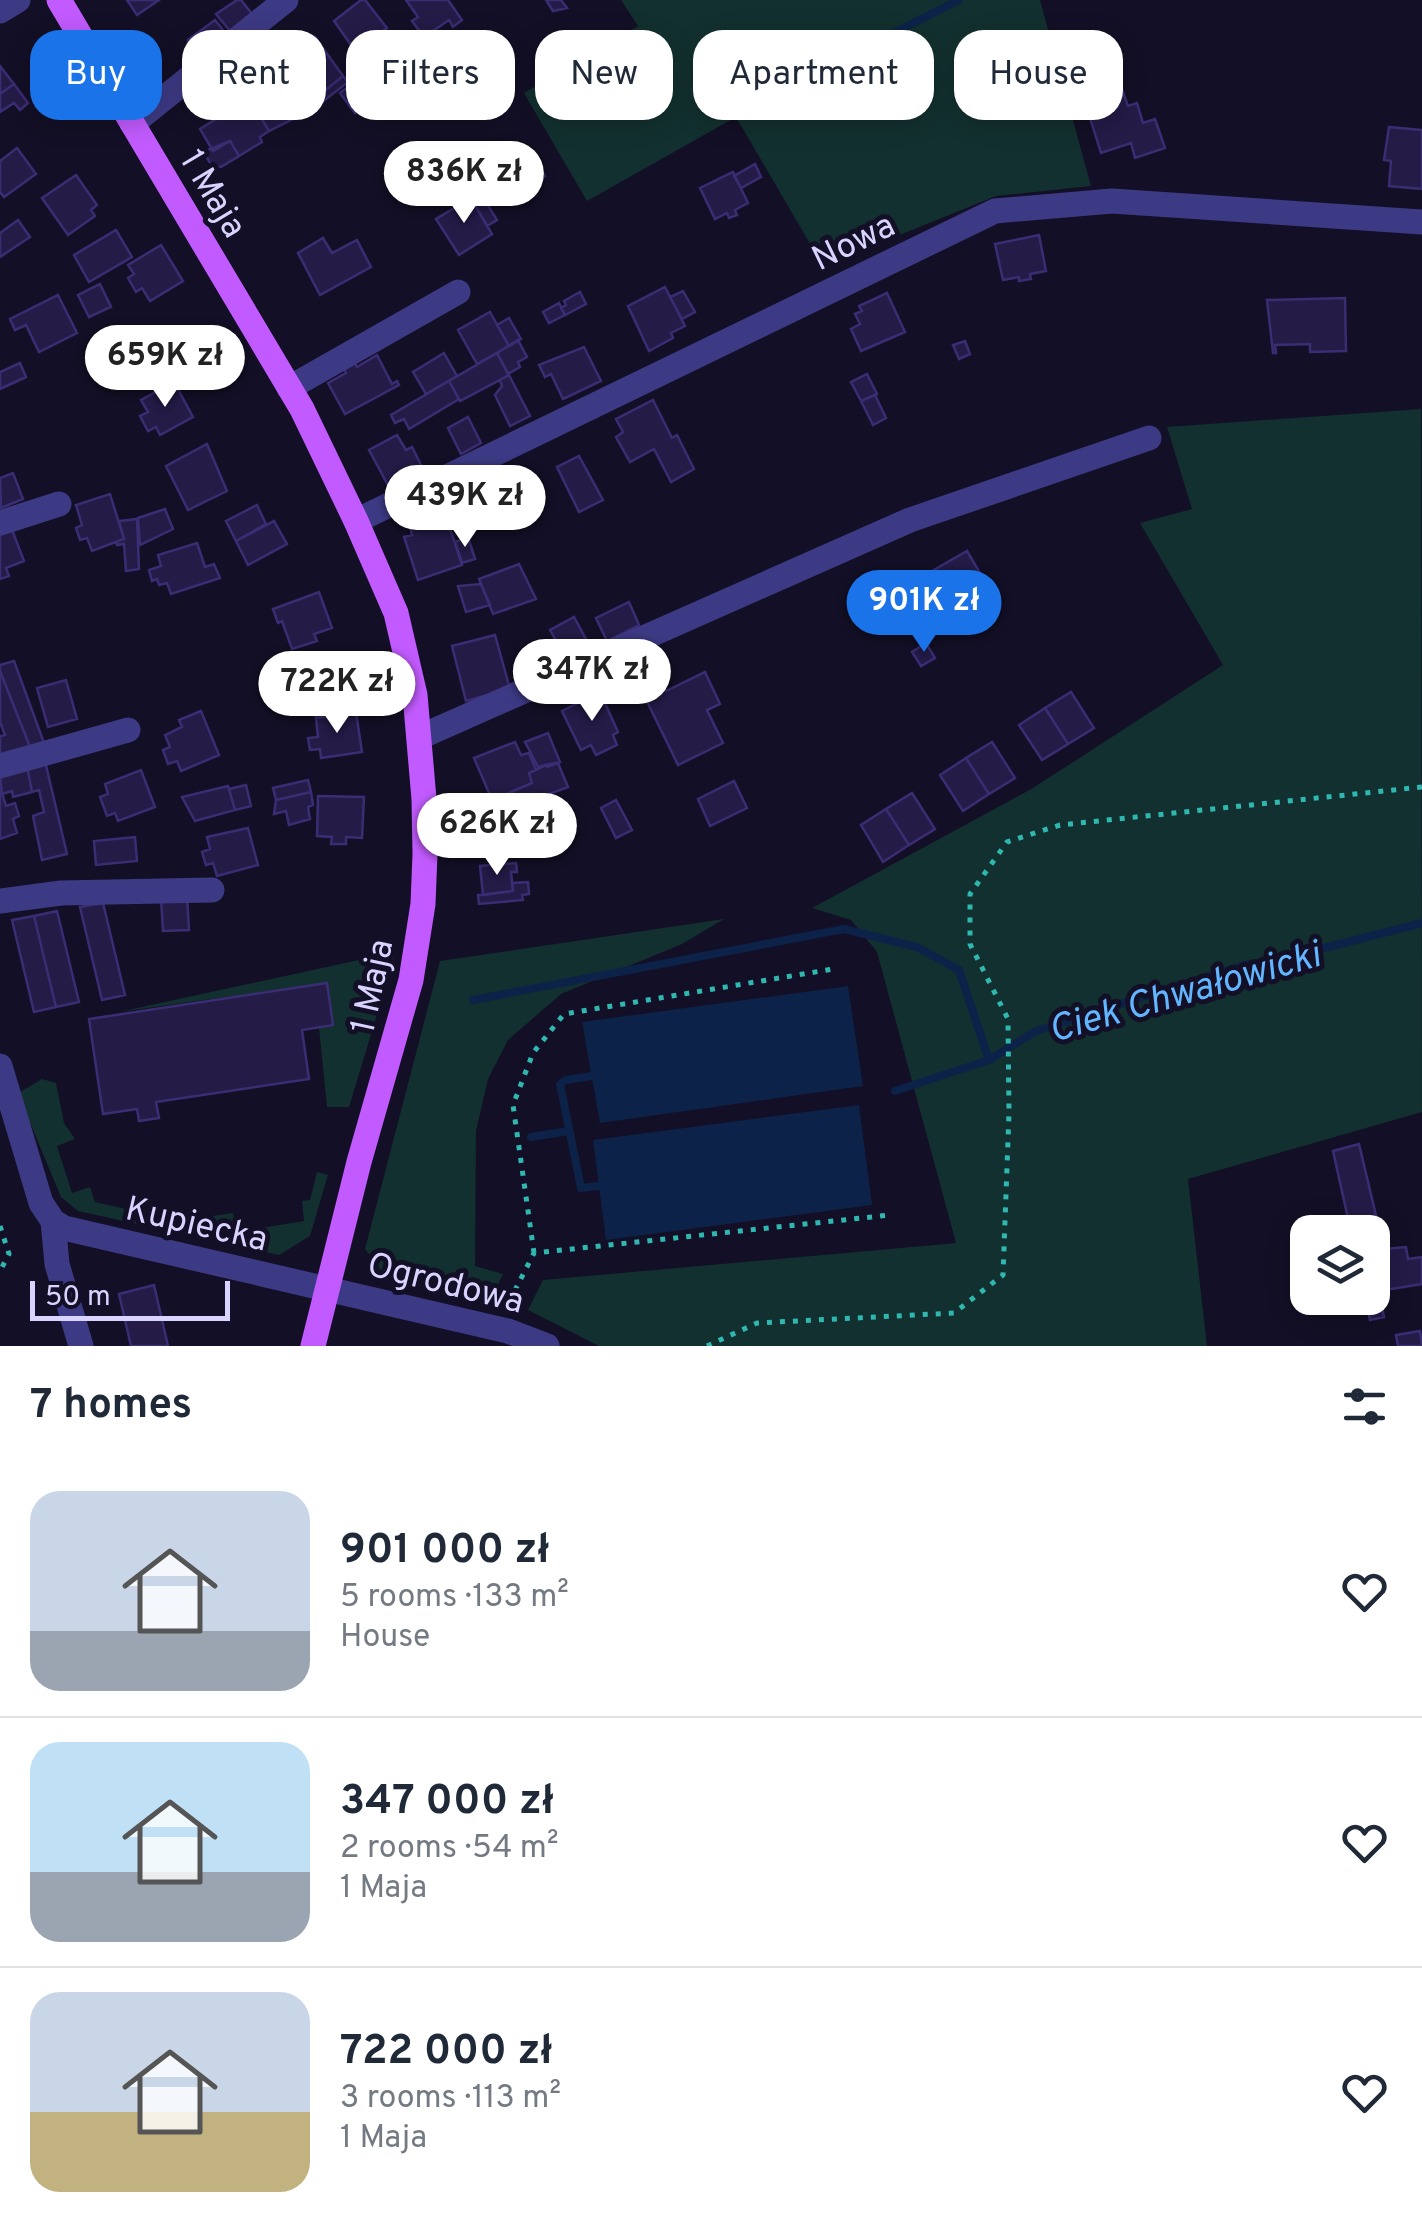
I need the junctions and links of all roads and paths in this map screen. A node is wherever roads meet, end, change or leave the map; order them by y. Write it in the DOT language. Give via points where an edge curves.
graph roads {
  1 [pos="18,0"];
  2 [pos="59,0"];
  3 [pos="286,0"];
  4 [pos="0,11"];
  5 [pos="132,124"];
  6 [pos="1422,222"];
  7 [pos="458,292"];
  8 [pos="289,388"];
  9 [pos="1149,438"];
  10 [pos="58,504"];
  11 [pos="356,521"];
  12 [pos="0,523"];
  13 [pos="128,730"];
  14 [pos="420,738"];
  15 [pos="0,766"];
  16 [pos="1422,787"];
  17 [pos="212,890"];
  18 [pos="0,900"];
  19 [pos="833,969"];
  20 [pos="0,1066"];
  21 [pos="890,1215"];
  22 [pos="53,1221"];
  23 [pos="0,1226"];
  24 [pos="534,1253"];
  25 [pos="0,1271"];
  26 [pos="327,1289"];
  27 [pos="509,1302"];
  28 [pos="484,1336"];
  29 [pos="80,1346"];
  30 [pos="313,1346"];
  31 [pos="546,1346"];
  32 [pos="707,1346"];
  1 -- 4 [label="street"];
  2 -- 5 [label="main road, 1 Maja"];
  3 -- 5 [label="street"];
  5 -- 8 [label="main road, 1 Maja"];
  6 -- 11 [label="street, Nowa" via="1112,201 996,211"];
  7 -- 8 [label="street"];
  8 -- 11 [label="main road, 1 Maja"];
  9 -- 14 [label="street" via="910,520"];
  10 -- 12 [label="street"];
  11 -- 14 [label="main road, 1 Maja" via="396,613"];
  13 -- 15 [label="street"];
  14 -- 26 [label="main road, 1 Maja" via="425,854 411,980"];
  16 -- 32 [label="path" via="1060,824 1007,842 970,894 970,944 1008,1019 1003,1275 954,1313 756,1324"];
  17 -- 18 [label="street" via="61,892"];
  19 -- 24 [label="path" via="564,1014 533,1053 513,1105"];
  20 -- 22 [label="street" via="41,1203"];
  21 -- 24 [label="path"];
  22 -- 26 [label="street, Kupiecka" via="80,1233"];
  22 -- 29 [label="street" via="57,1264"];
  23 -- 25 [label="path" via="9,1254"];
  24 -- 27 [label="path"];
  26 -- 28 [label="street, Ogrodowa"];
  26 -- 30 [label="main road, 1 Maja"];
  28 -- 31 [label="street, Ogrodowa"];
}
